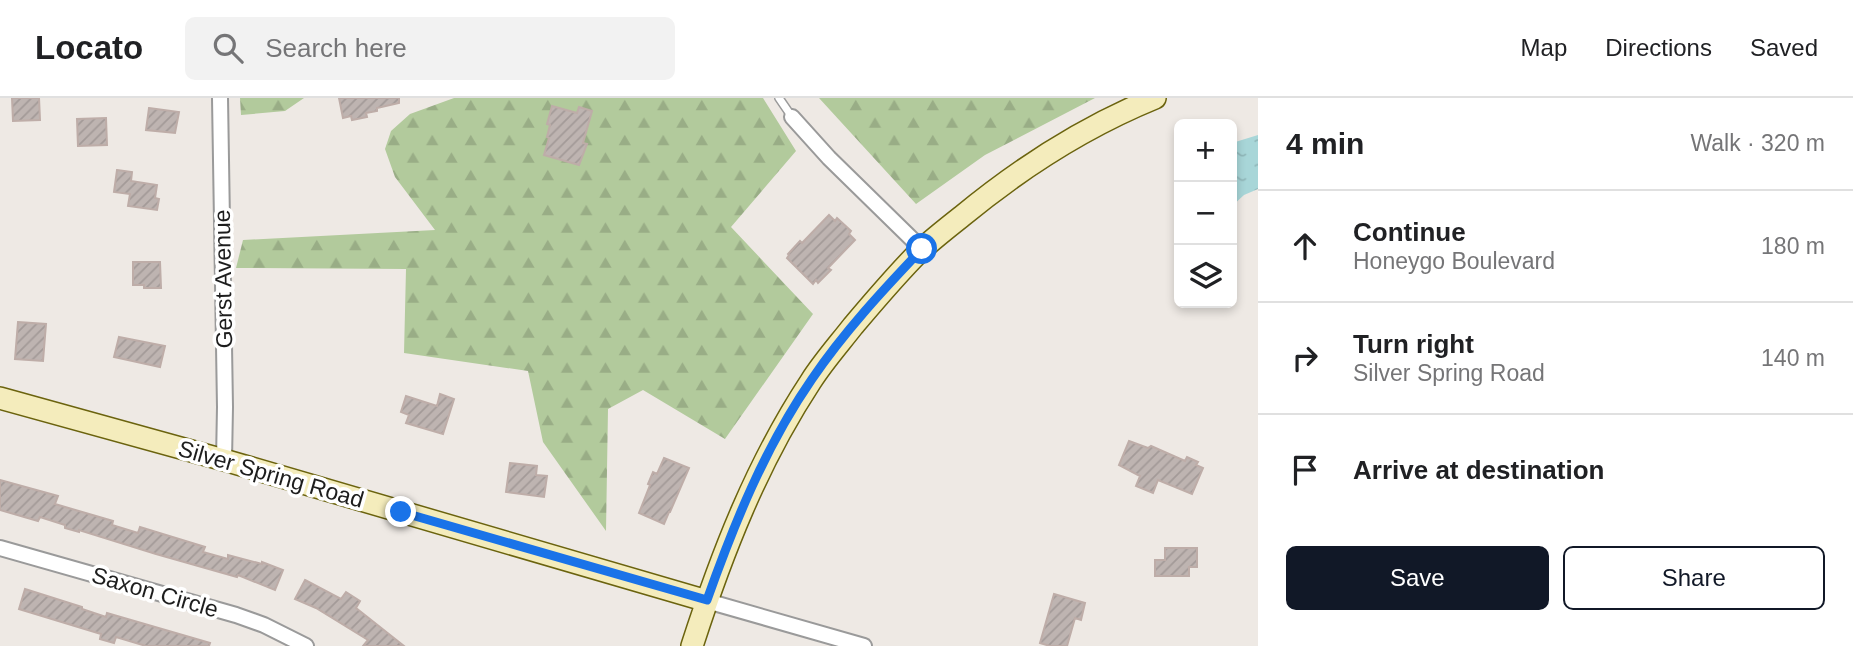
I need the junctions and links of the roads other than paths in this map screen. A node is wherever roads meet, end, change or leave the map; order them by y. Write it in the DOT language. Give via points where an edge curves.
graph roads {
  1 [pos="220,98"];
  2 [pos="779,98"];
  3 [pos="1154,98"];
  4 [pos="792,117"];
  5 [pos="922,249"];
  6 [pos="0,398"];
  7 [pos="224,460"];
  8 [pos="0,548"];
  9 [pos="707,600"];
  10 [pos="306,646"];
  11 [pos="692,646"];
  12 [pos="864,646"];
  1 -- 7 [label="street, Gerst Avenue"];
  2 -- 4 [label="lane"];
  3 -- 5 [label="main road" via="1065,143 1000,185"];
  4 -- 5 [label="street"];
  5 -- 9 [label="main road" via="881,292 812,379 745,501"];
  6 -- 7 [label="main road, Silver Spring Road"];
  7 -- 9 [label="main road, Silver Spring Road"];
  8 -- 10 [label="street, Saxon Circle" via="236,615"];
  9 -- 11 [label="main road"];
  9 -- 12 [label="street, Silver Spring Road"];
}
